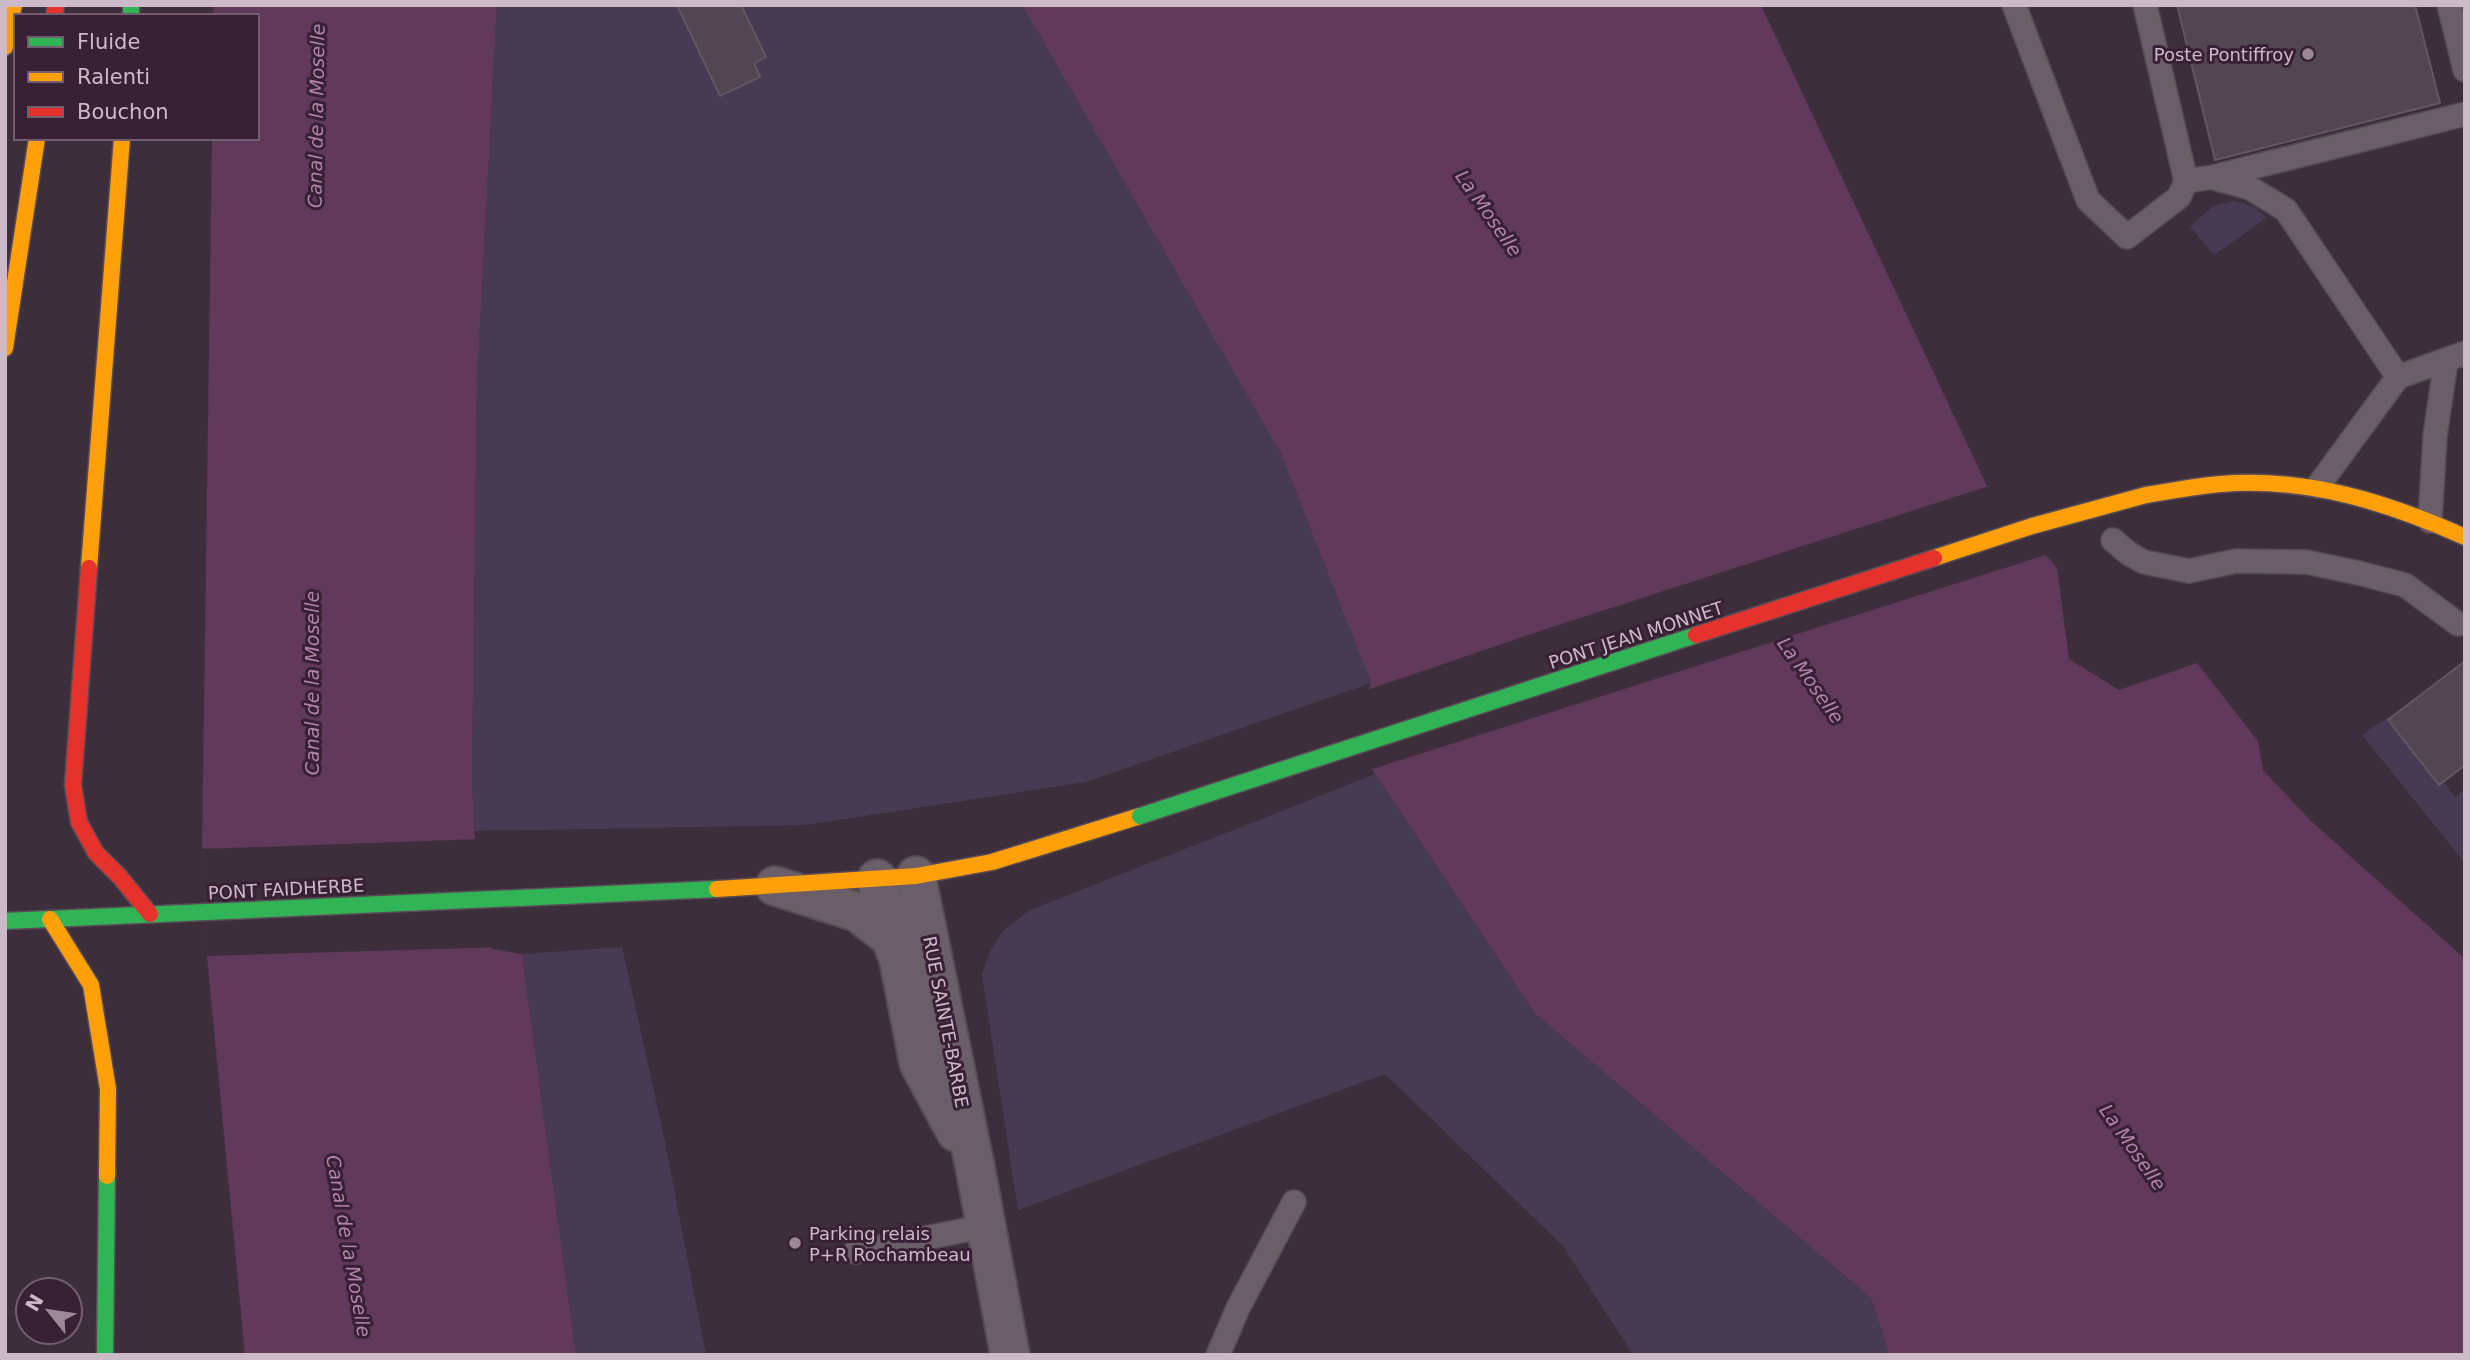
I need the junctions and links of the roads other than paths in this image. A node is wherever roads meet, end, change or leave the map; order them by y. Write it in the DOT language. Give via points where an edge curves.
graph roads {
  1 [pos="13,5"];
  2 [pos="2014,5"];
  3 [pos="2145,5"];
  4 [pos="2448,5"];
  5 [pos="5,47"];
  6 [pos="2465,70"];
  7 [pos="2465,114"];
  8 [pos="37,140"];
  9 [pos="122,140"];
  10 [pos="2213,177"];
  11 [pos="2186,181"];
  12 [pos="5,348"];
  13 [pos="2455,357"];
  14 [pos="2398,377"];
  15 [pos="2318,486"];
  16 [pos="2430,521"];
  17 [pos="2465,537"];
  18 [pos="2113,540"];
  19 [pos="2458,624"];
  20 [pos="916,876"];
  21 [pos="877,879"];
  22 [pos="775,886"];
  23 [pos="150,914"];
  24 [pos="50,919"];
  25 [pos="5,921"];
  26 [pos="891,938"];
  27 [pos="975,1167"];
  28 [pos="1294,1202"];
  29 [pos="986,1226"];
  30 [pos="855,1252"];
  31 [pos="998,1293"];
  32 [pos="106,1355"];
  33 [pos="992,1355"];
  34 [pos="1010,1355"];
  35 [pos="1218,1355"];
  1 -- 5 [label="main road"];
  2 -- 11 [label="lane" via="2088,200 2127,237 2179,197"];
  3 -- 11 [label="lane"];
  4 -- 6 [label="lane"];
  7 -- 10 [label="lane"];
  8 -- 12 [label="main road"];
  9 -- 23 [label="main road" via="73,785 79,822 96,853"];
  10 -- 11 [label="lane"];
  10 -- 14 [label="lane" via="2250,188 2286,211"];
  13 -- 14 [label="lane"];
  13 -- 16 [label="lane" via="2435,436"];
  14 -- 15 [label="lane"];
  15 -- 16 [label="main road, PONT JEAN MONNET" via="2372,498"];
  15 -- 20 [label="main road, PONT JEAN MONNET, bridge" via="2231,483 2146,495 2032,526 1140,816 992,862"];
  16 -- 17 [label="main road, PONT JEAN MONNET"];
  18 -- 19 [label="lane" via="2144,562 2189,570 2236,562 2306,562 2359,573 2405,585"];
  20 -- 21 [label="main road, PONT JEAN MONNET"];
  20 -- 27 [label="street, RUE SAINTE-BARBE"];
  21 -- 22 [label="main road, PONT FAIDHERBE"];
  21 -- 26 [label="street, RUE SAINTE-BARBE"];
  22 -- 23 [label="main road, PONT FAIDHERBE"];
  22 -- 26 [label="street" via="857,912"];
  23 -- 24 [label="main road, PONT FAIDHERBE"];
  24 -- 25 [label="main road, PONT FAIDHERBE"];
  24 -- 32 [label="main road" via="91,985 108,1089"];
  26 -- 27 [label="street, RUE SAINTE-BARBE" via="919,1063"];
  27 -- 29 [label="street, RUE SAINTE-BARBE"];
  28 -- 35 [label="lane"];
  29 -- 30 [label="lane"];
  29 -- 31 [label="street, RUE SAINTE-BARBE"];
  31 -- 33 [label="lane"];
  31 -- 34 [label="street, RUE SAINTE-BARBE"];
}
